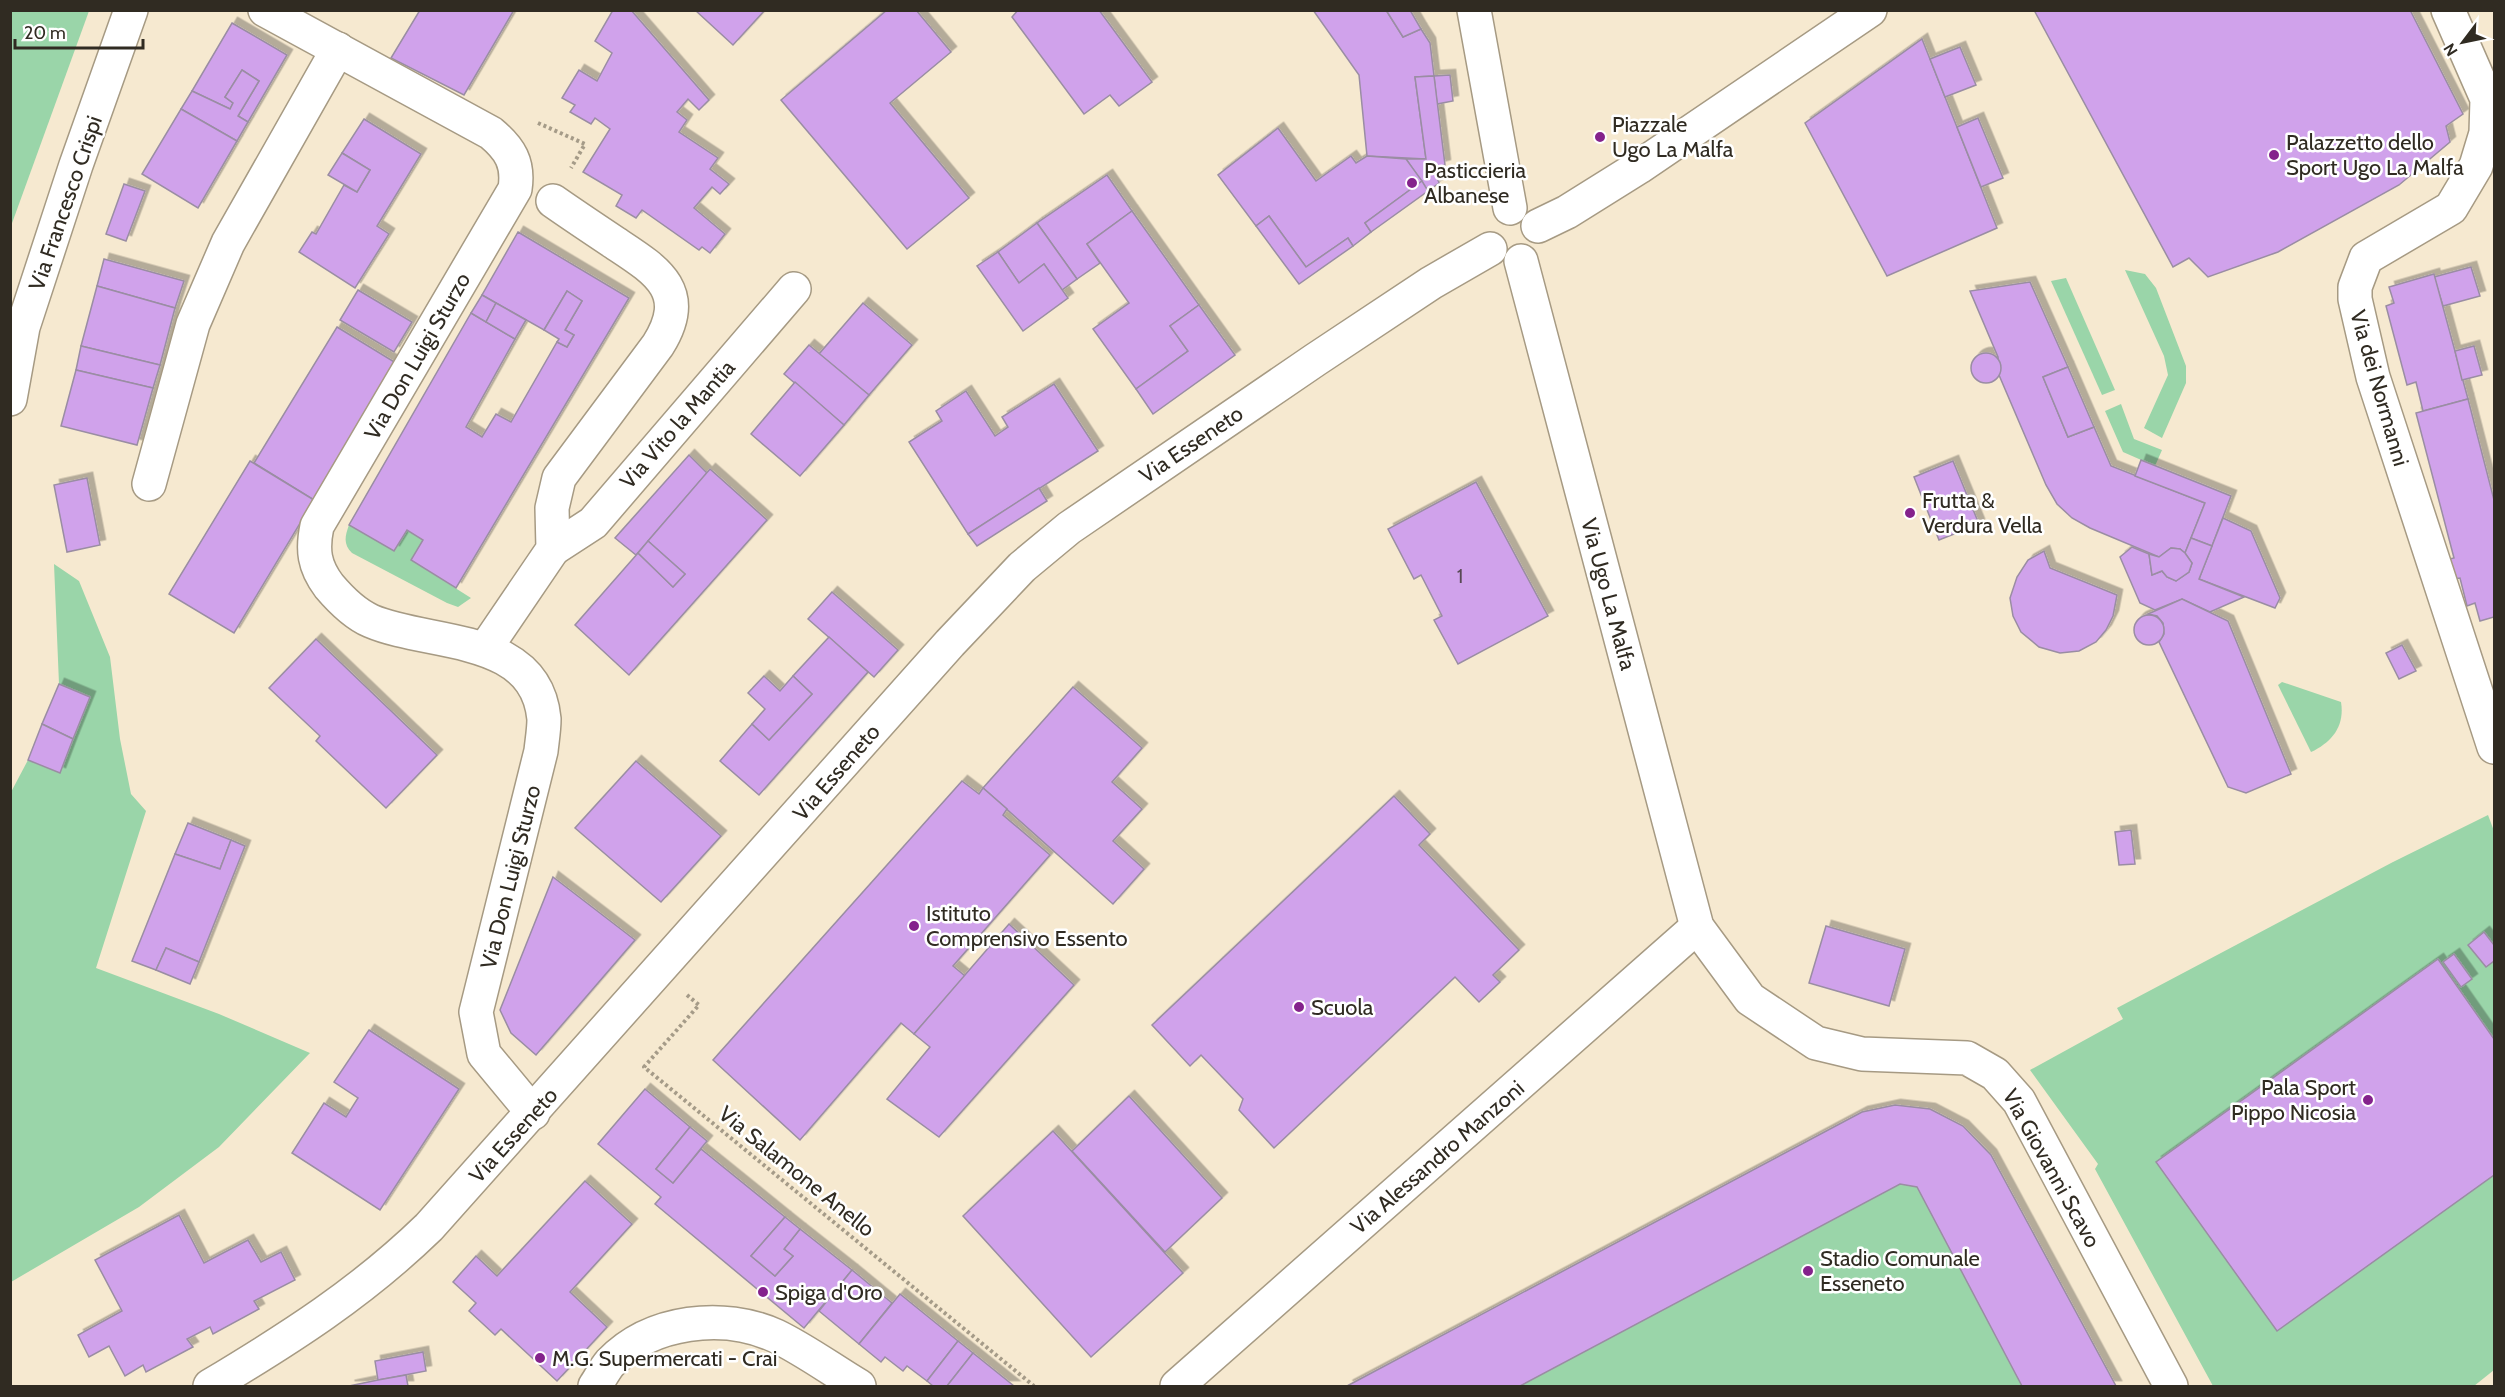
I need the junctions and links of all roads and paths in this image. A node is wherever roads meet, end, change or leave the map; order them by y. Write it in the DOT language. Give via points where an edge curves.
graph roads {
  1 [pos="131,10"];
  2 [pos="265,10"];
  3 [pos="1474,10"];
  4 [pos="1870,10"];
  5 [pos="2448,10"];
  6 [pos="338,49"];
  7 [pos="534,122"];
  8 [pos="585,144"];
  9 [pos="553,201"];
  10 [pos="1510,208"];
  11 [pos="1538,226"];
  12 [pos="1490,249"];
  13 [pos="1521,261"];
  14 [pos="794,289"];
  15 [pos="10,399"];
  16 [pos="149,484"];
  17 [pos="553,549"];
  18 [pos="485,649"];
  19 [pos="2494,747"];
  20 [pos="1697,927"];
  21 [pos="660,971"];
  22 [pos="533,1113"];
  23 [pos="246,1377"];
  24 [pos="210,1386"];
  25 [pos="595,1386"];
  26 [pos="859,1386"];
  27 [pos="1034,1386"];
  28 [pos="1177,1386"];
  29 [pos="2170,1386"];
  1 -- 15 [label="street, Via Francesco Crispi" via="23,327"];
  2 -- 6 [label="street, Via Don Luigi Sturzo"];
  3 -- 10 [label="street"];
  4 -- 11 [label="street" via="1639,167"];
  5 -- 19 [label="street, Via dei Normanni" via="2487,99 2486,133 2476,166 2451,208 2366,258 2355,287 2355,299 2373,377"];
  6 -- 16 [label="street" via="228,243 193,324"];
  6 -- 18 [label="street, Via Don Luigi Sturzo" via="491,133 505,145 517,172 515,189 317,526 312,547 319,572 338,596 371,621"];
  7 -- 8 [label="path"];
  9 -- 17 [label="street" via="656,270 669,293 671,307 670,320 658,345 559,478 552,508"];
  10 -- 11 [label="street" via="1527,213"];
  10 -- 12 [label="street" via="1489,223 1486,241"];
  11 -- 13 [label="street" via="1538,243"];
  12 -- 13 [label="street" via="1503,260"];
  12 -- 21 [label="street, Via Esseneto" via="1431,283 1116,495 1022,567 942,651"];
  13 -- 20 [label="street, Via Ugo La Malfa"];
  14 -- 17 [label="street, Via Vito la Mantia" via="593,523"];
  17 -- 18 [label="street"];
  18 -- 22 [label="street, Via Don Luigi Sturzo" via="519,667 535,687 544,719 542,752 476,1012 484,1054"];
  20 -- 28 [label="street, Via Alessandro Manzoni"];
  20 -- 29 [label="street, Via Giovanni Scavo" via="1750,999 1816,1044 1862,1054 1967,1058 2008,1086"];
  21 -- 22 [label="street, Via Esseneto"];
  21 -- 27 [label="path, Via Salamone Anello" via="699,1005 644,1067"];
  22 -- 23 [label="street, Via Esseneto" via="392,1263"];
  23 -- 24 [label="street, Via Esseneto"];
  25 -- 26 [label="street" via="610,1364 633,1345 688,1324 718,1323 748,1326 777,1336"];
}
